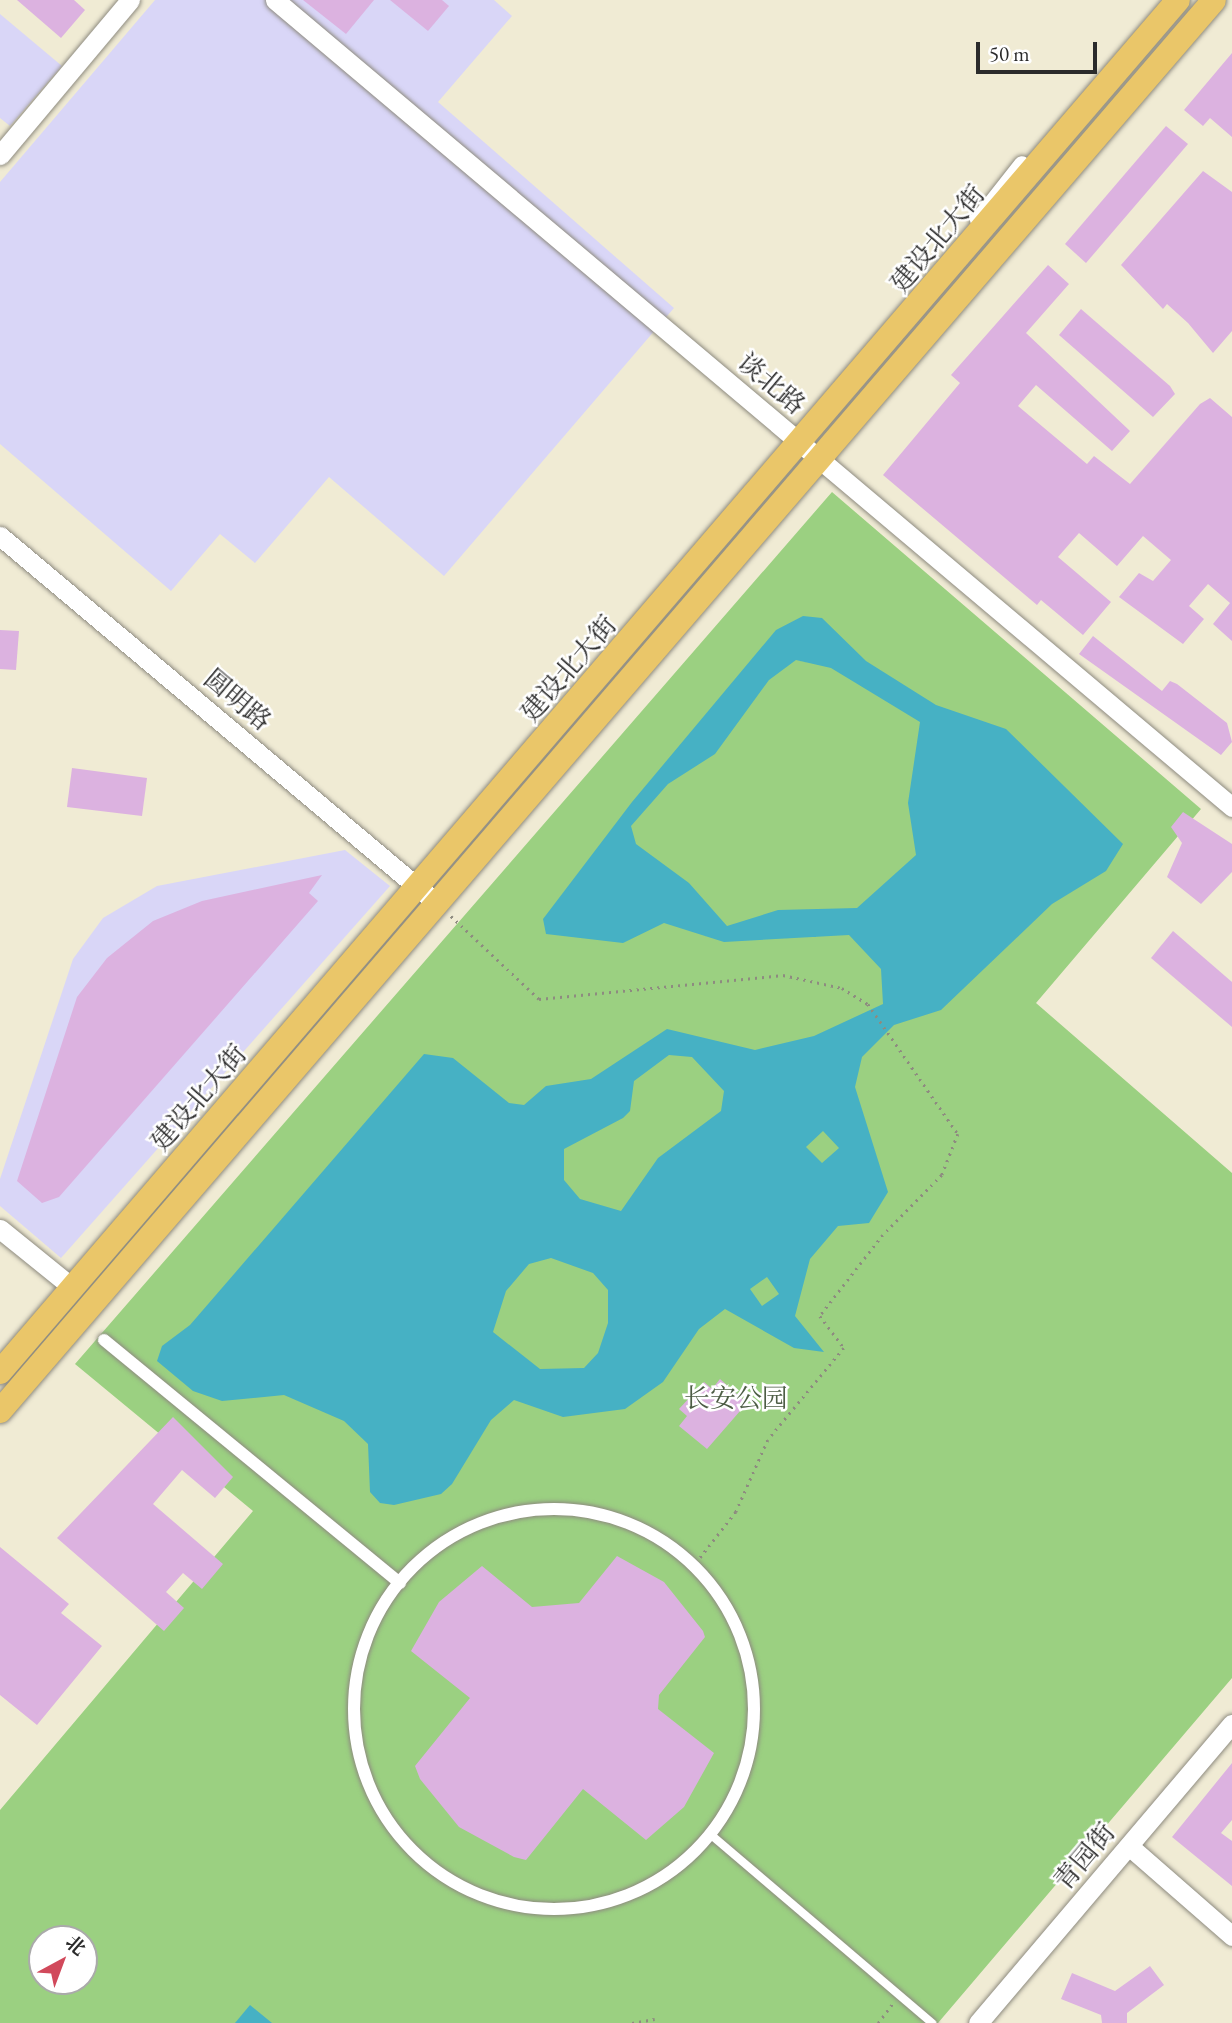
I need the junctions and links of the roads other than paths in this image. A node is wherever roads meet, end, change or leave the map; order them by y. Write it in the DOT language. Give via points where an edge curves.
graph roads {
  1 [pos="130,0"];
  2 [pos="275,0"];
  3 [pos="1168,0"];
  4 [pos="1178,0"];
  5 [pos="1214,0"];
  6 [pos="1223,0"];
  7 [pos="0,155"];
  8 [pos="946,277"];
  9 [pos="965,293"];
  10 [pos="802,444"];
  11 [pos="821,461"];
  12 [pos="0,536"];
  13 [pos="1232,807"];
  14 [pos="419,889"];
  15 [pos="439,905"];
  16 [pos="0,1229"];
  17 [pos="73,1288"];
  18 [pos="104,1340"];
  19 [pos="0,1372"];
  20 [pos="0,1411"];
  21 [pos="400,1583"];
  22 [pos="1232,1724"];
  23 [pos="710,1834"];
  24 [pos="1129,1846"];
  25 [pos="1232,1936"];
  26 [pos="932,2023"];
  27 [pos="978,2023"];
  1 -- 7 [label="street"];
  2 -- 10 [label="street, 谈北路"];
  3 -- 8 [label="street" via="989,201"];
  4 -- 8 [label="main road, 建设北大街"];
  5 -- 9 [label="main road"];
  6 -- 9 [label="street" via="1028,232"];
  8 -- 10 [label="main road, 建设北大街"];
  9 -- 11 [label="main road"];
  10 -- 11 [label="street, 谈北路"];
  10 -- 14 [label="main road, 建设北大街"];
  11 -- 13 [label="street, 谈北路"];
  11 -- 15 [label="main road"];
  12 -- 14 [label="street, 圆明路"];
  14 -- 15 [label="street, 圆明路"];
  14 -- 17 [label="main road, 建设北大街"];
  15 -- 20 [label="main road"];
  16 -- 17 [label="street"];
  17 -- 19 [label="main road, 建设北大街"];
  18 -- 21 [label="street"];
  21 -- 23 [label="street" via="427,1551 497,1515 576,1508 651,1532 712,1583 748,1653 755,1732 731,1807"];
  21 -- 23 [label="street" via="376,1611 352,1687 359,1765 396,1835 457,1886 532,1910 611,1904 681,1867"];
  22 -- 24 [label="street, 青园街"];
  23 -- 26 [label="lane"];
  24 -- 25 [label="street"];
  24 -- 27 [label="street, 青园街"];
}
